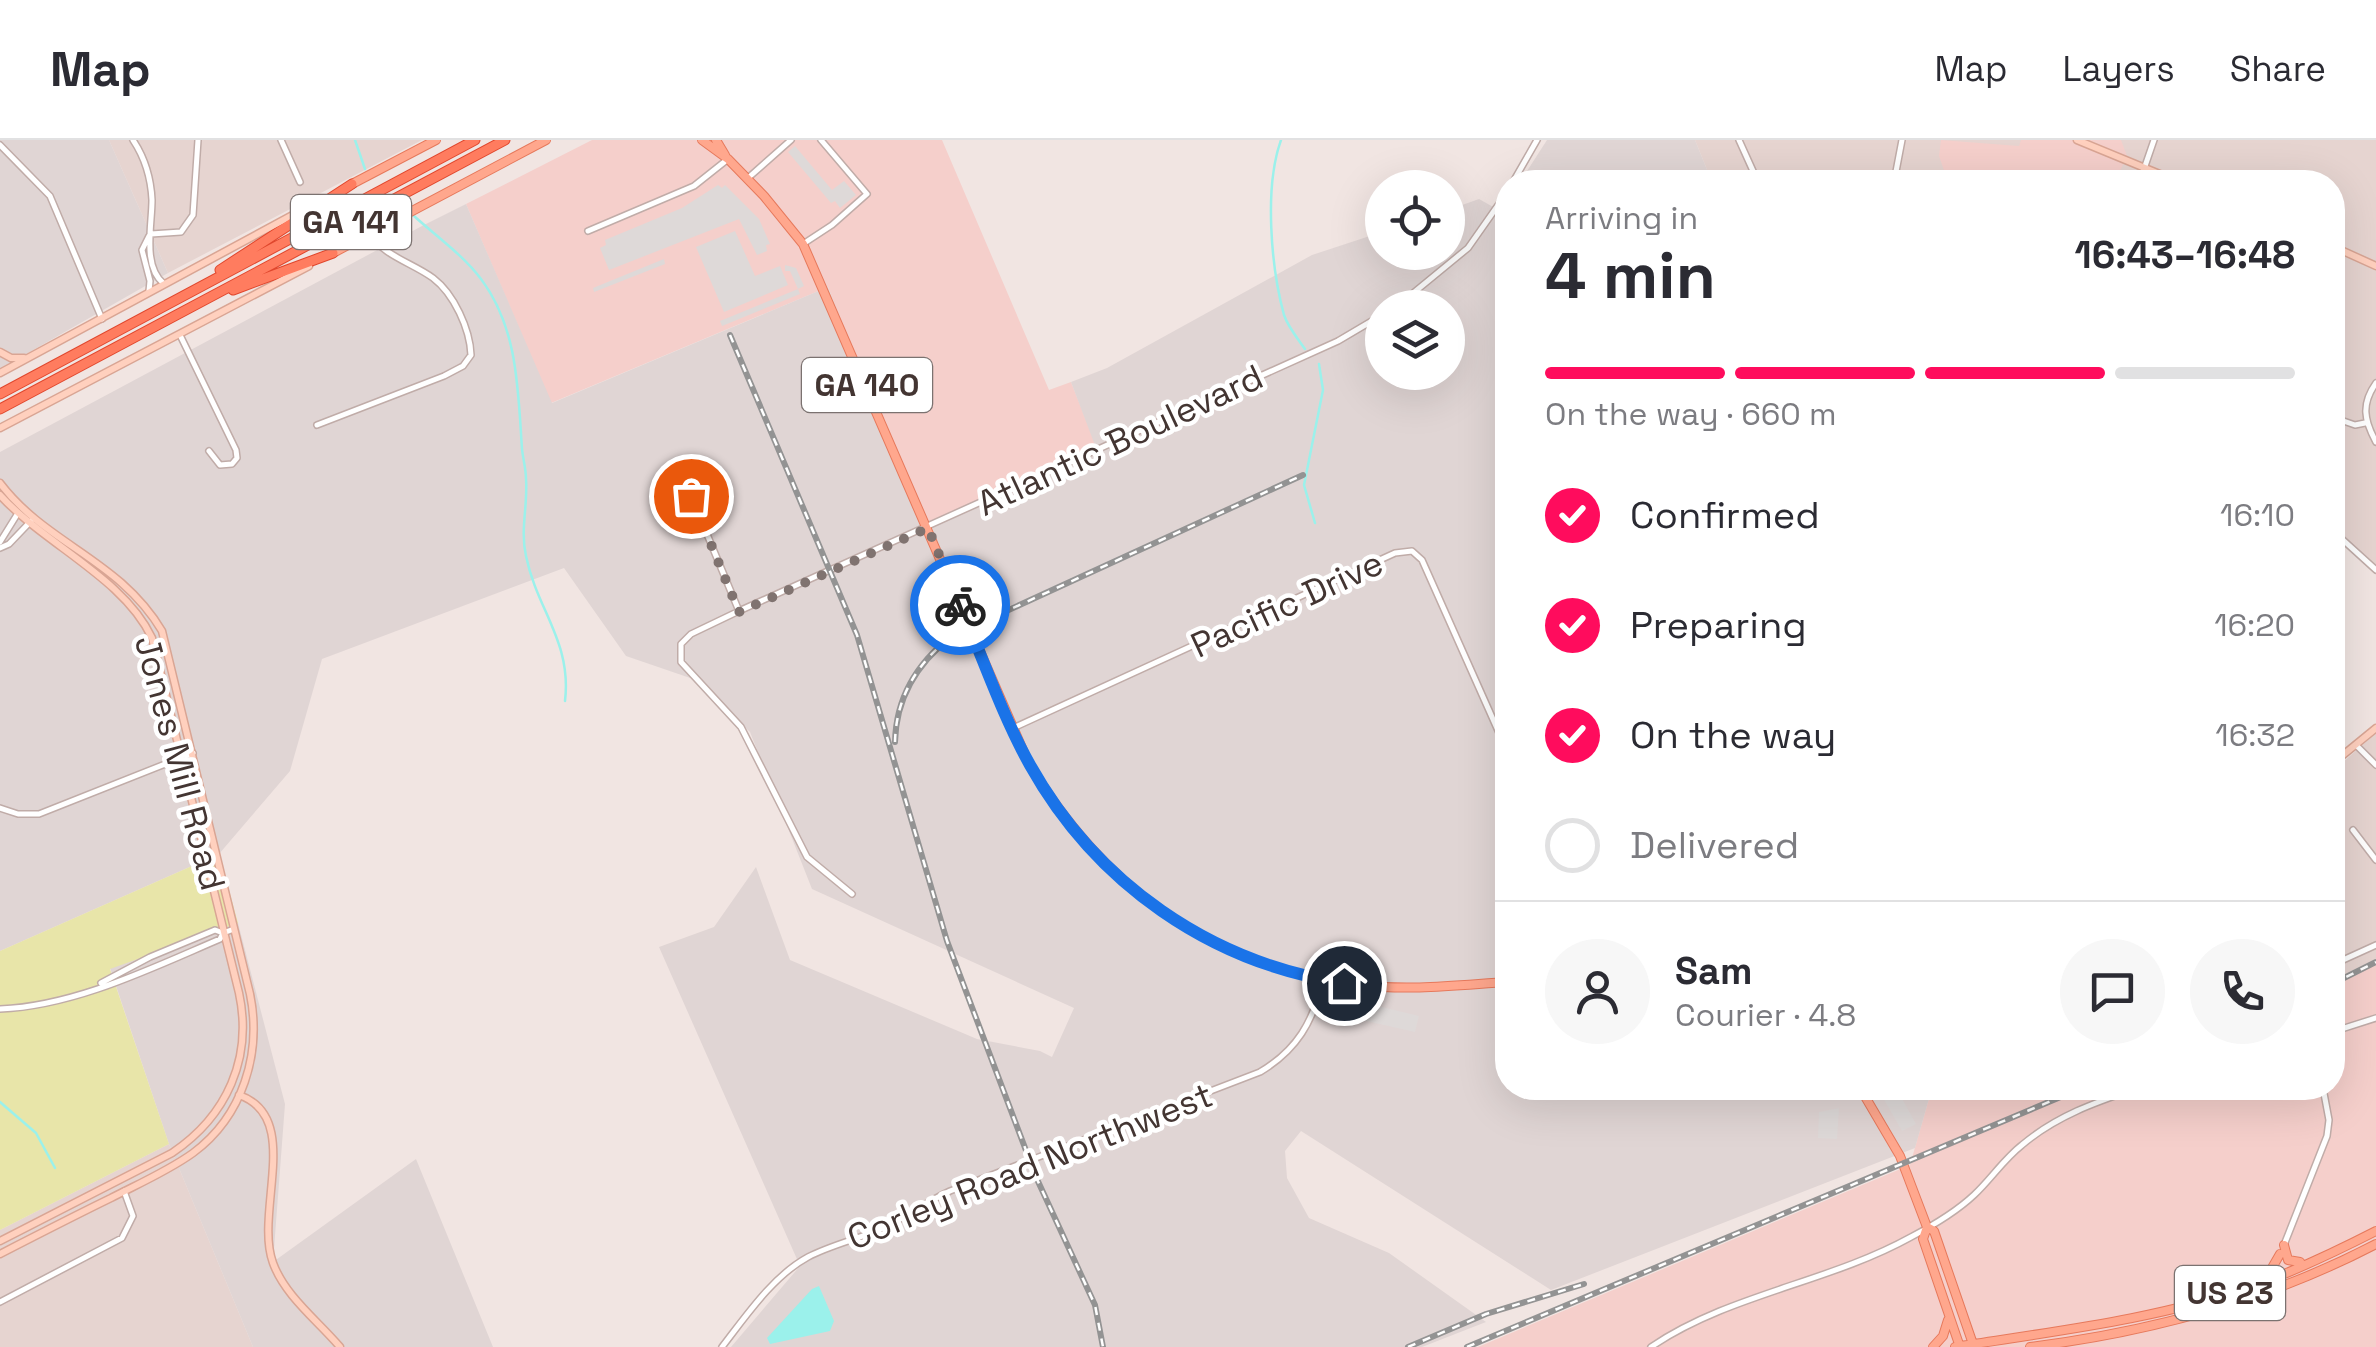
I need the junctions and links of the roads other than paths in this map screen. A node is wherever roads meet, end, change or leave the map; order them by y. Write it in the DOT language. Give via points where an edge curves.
graph roads {
  1 [pos="134,140"];
  2 [pos="198,140"];
  3 [pos="282,140"];
  4 [pos="436,140"];
  5 [pos="475,140"];
  6 [pos="506,140"];
  7 [pos="546,140"];
  8 [pos="702,140"];
  9 [pos="716,140"];
  10 [pos="791,140"];
  11 [pos="822,140"];
  12 [pos="1537,140"];
  13 [pos="1740,140"];
  14 [pos="1902,140"];
  15 [pos="2077,140"];
  16 [pos="2154,140"];
  17 [pos="0,145"];
  18 [pos="728,159"];
  19 [pos="2144,168"];
  20 [pos="1520,170"];
  21 [pos="1753,170"];
  22 [pos="1896,170"];
  23 [pos="2149,170"];
  24 [pos="747,179"];
  25 [pos="300,182"];
  26 [pos="352,184"];
  27 [pos="1495,209"];
  28 [pos="588,231"];
  29 [pos="369,233"];
  30 [pos="151,234"];
  31 [pos="803,244"];
  32 [pos="333,252"];
  33 [pos="2345,252"];
  34 [pos="2376,266"];
  35 [pos="166,284"];
  36 [pos="1418,290"];
  37 [pos="148,294"];
  38 [pos="169,303"];
  39 [pos="198,304"];
  40 [pos="102,319"];
  41 [pos="1365,324"];
  42 [pos="180,335"];
  43 [pos="0,352"];
  44 [pos="30,357"];
  45 [pos="0,373"];
  46 [pos="2376,383"];
  47 [pos="0,394"];
  48 [pos="0,409"];
  49 [pos="2345,421"];
  50 [pos="2365,423"];
  51 [pos="317,426"];
  52 [pos="0,428"];
  53 [pos="2376,442"];
  54 [pos="209,450"];
  55 [pos="679,467"];
  56 [pos="1,491"];
  57 [pos="18,514"];
  58 [pos="31,520"];
  59 [pos="49,528"];
  60 [pos="928,528"];
  61 [pos="2345,542"];
  62 [pos="0,545"];
  63 [pos="2376,570"];
  64 [pos="126,584"];
  65 [pos="116,593"];
  66 [pos="739,612"];
  67 [pos="1495,723"];
  68 [pos="2376,728"];
  69 [pos="1012,729"];
  70 [pos="2356,745"];
  71 [pos="193,753"];
  72 [pos="2345,754"];
  73 [pos="182,756"];
  74 [pos="2376,764"];
  75 [pos="0,808"];
  76 [pos="2353,830"];
  77 [pos="2376,860"];
  78 [pos="852,894"];
  79 [pos="234,929"];
  80 [pos="224,932"];
  81 [pos="2376,944"];
  82 [pos="2345,959"];
  83 [pos="1323,980"];
  84 [pos="1495,983"];
  85 [pos="94,988"];
  86 [pos="0,1009"];
  87 [pos="2376,1018"];
  88 [pos="2345,1028"];
  89 [pos="230,1091"];
  90 [pos="240,1095"];
  91 [pos="1867,1100"];
  92 [pos="2103,1100"];
  93 [pos="2325,1100"];
  94 [pos="124,1191"];
  95 [pos="1927,1227"];
  96 [pos="2376,1232"];
  97 [pos="0,1241"];
  98 [pos="2284,1244"];
  99 [pos="2376,1244"];
  100 [pos="0,1254"];
  101 [pos="2280,1254"];
  102 [pos="2324,1256"];
  103 [pos="2281,1274"];
  104 [pos="2264,1282"];
  105 [pos="2283,1286"];
  106 [pos="0,1302"];
  107 [pos="1949,1316"];
  108 [pos="1973,1346"];
  109 [pos="340,1347"];
  110 [pos="722,1347"];
  111 [pos="1651,1347"];
  112 [pos="1933,1347"];
  113 [pos="1958,1347"];
  114 [pos="2030,1347"];
  1 -- 30 [label="street" via="150,182"];
  2 -- 30 [label="street" via="190,224 174,234"];
  3 -- 25 [label="street"];
  4 -- 26 [label="main road"];
  5 -- 38 [label="highway, GA 141"];
  6 -- 39 [label="highway, GA 141"];
  7 -- 29 [label="main road"];
  8 -- 18 [label="main road, GA 140"];
  9 -- 18 [label="main road, GA 140"];
  10 -- 24 [label="street"];
  11 -- 31 [label="street" via="866,194"];
  12 -- 20 [label="street"];
  13 -- 21 [label="street"];
  14 -- 22 [label="street"];
  15 -- 19 [label="street"];
  16 -- 19 [label="street"];
  17 -- 40 [label="street" via="50,196"];
  18 -- 24 [label="main road, GA 140"];
  18 -- 28 [label="street" via="694,186"];
  19 -- 23 [label="street"];
  24 -- 31 [label="main road, GA 140"];
  26 -- 35 [label="street"];
  26 -- 38 [label="highway"];
  27 -- 36 [label="street" via="1468,248"];
  29 -- 32 [label="main road"];
  29 -- 51 [label="street" via="392,256 434,279 467,328 471,355 444,376"];
  30 -- 35 [label="street" via="152,266"];
  30 -- 37 [label="street" via="142,250"];
  31 -- 60 [label="main road, GA 140"];
  32 -- 39 [label="highway"];
  32 -- 42 [label="street"];
  33 -- 34 [label="street"];
  35 -- 37 [label="street"];
  37 -- 40 [label="street"];
  38 -- 47 [label="highway, GA 141"];
  39 -- 48 [label="highway, GA 141"];
  40 -- 44 [label="street"];
  41 -- 60 [label="street, Atlantic Boulevard"];
  42 -- 52 [label="street"];
  42 -- 54 [label="street" via="236,458 220,465"];
  43 -- 44 [label="street"];
  44 -- 45 [label="street"];
  46 -- 50 [label="street"];
  49 -- 50 [label="street"];
  50 -- 53 [label="street"];
  55 -- 66 [label="street"];
  56 -- 57 [label="street, Jones Mill Road"];
  56 -- 58 [label="street, Jones Mill Road"];
  56 -- 59 [label="street, Jones Mill Road"];
  57 -- 58 [label="street, Jones Mill Road"];
  57 -- 62 [label="street"];
  58 -- 59 [label="street, Jones Mill Road"];
  58 -- 62 [label="street"];
  58 -- 65 [label="street, Jones Mill Road"];
  59 -- 64 [label="street, Jones Mill Road"];
  60 -- 66 [label="street, Atlantic Boulevard"];
  60 -- 69 [label="main road, GA 140"];
  61 -- 63 [label="street"];
  64 -- 65 [label="street"];
  64 -- 71 [label="street, Jones Mill Road" via="162,631"];
  65 -- 73 [label="street, Jones Mill Road" via="152,638"];
  66 -- 78 [label="street, Atlantic Boulevard" via="691,634 681,644 681,662 741,727 807,857"];
  67 -- 69 [label="street, Pacific Drive" via="1422,560 1412,551 1392,554"];
  68 -- 70 [label="street"];
  69 -- 83 [label="main road, GA 140" via="1076,834 1138,895 1241,955"];
  70 -- 72 [label="street"];
  70 -- 74 [label="street"];
  71 -- 73 [label="street"];
  71 -- 79 [label="street, Jones Mill Road"];
  73 -- 75 [label="street" via="39,814"];
  73 -- 80 [label="street, Jones Mill Road"];
  76 -- 77 [label="street"];
  79 -- 80 [label="street"];
  79 -- 90 [label="street, Jones Mill Road" via="254,1023 251,1065"];
  80 -- 85 [label="street"];
  80 -- 85 [label="street" via="178,944"];
  80 -- 89 [label="street, Jones Mill Road" via="244,1025"];
  81 -- 82 [label="street"];
  83 -- 84 [label="main road, GA 140" via="1406,987"];
  83 -- 110 [label="street, Corley Road Northwest" via="1310,1023 1281,1060 950,1191 880,1230 809,1256 779,1280"];
  85 -- 86 [label="street" via="30,1008"];
  87 -- 88 [label="street"];
  89 -- 90 [label="street"];
  89 -- 97 [label="street, Jones Mill Road" via="208,1123 172,1153"];
  90 -- 94 [label="street, Jones Mill Road" via="204,1144"];
  90 -- 109 [label="street" via="262,1108 271,1126 268,1226 274,1265"];
  91 -- 95 [label="main road" via="1900,1156"];
  92 -- 95 [label="street" via="2023,1143 1972,1198"];
  93 -- 98 [label="street" via="2327,1136"];
  94 -- 100 [label="street, Jones Mill Road"];
  94 -- 106 [label="street" via="133,1216 122,1238"];
  95 -- 107 [label="main road" via="1923,1239"];
  95 -- 108 [label="main road" via="1934,1231"];
  95 -- 111 [label="street" via="1868,1257 1751,1298"];
  96 -- 102 [label="main road, US 23"];
  98 -- 101 [label="street"];
  98 -- 102 [label="main road" via="2292,1263"];
  99 -- 105 [label="main road, US 23"];
  101 -- 103 [label="street"];
  101 -- 104 [label="main road"];
  102 -- 103 [label="main road, US 23"];
  103 -- 104 [label="main road, US 23"];
  103 -- 105 [label="street"];
  104 -- 108 [label="main road, US 23" via="2146,1314"];
  105 -- 114 [label="main road, US 23" via="2164,1323"];
  107 -- 112 [label="main road"];
  107 -- 113 [label="main road"];
  108 -- 113 [label="main road, US 23"];
}
